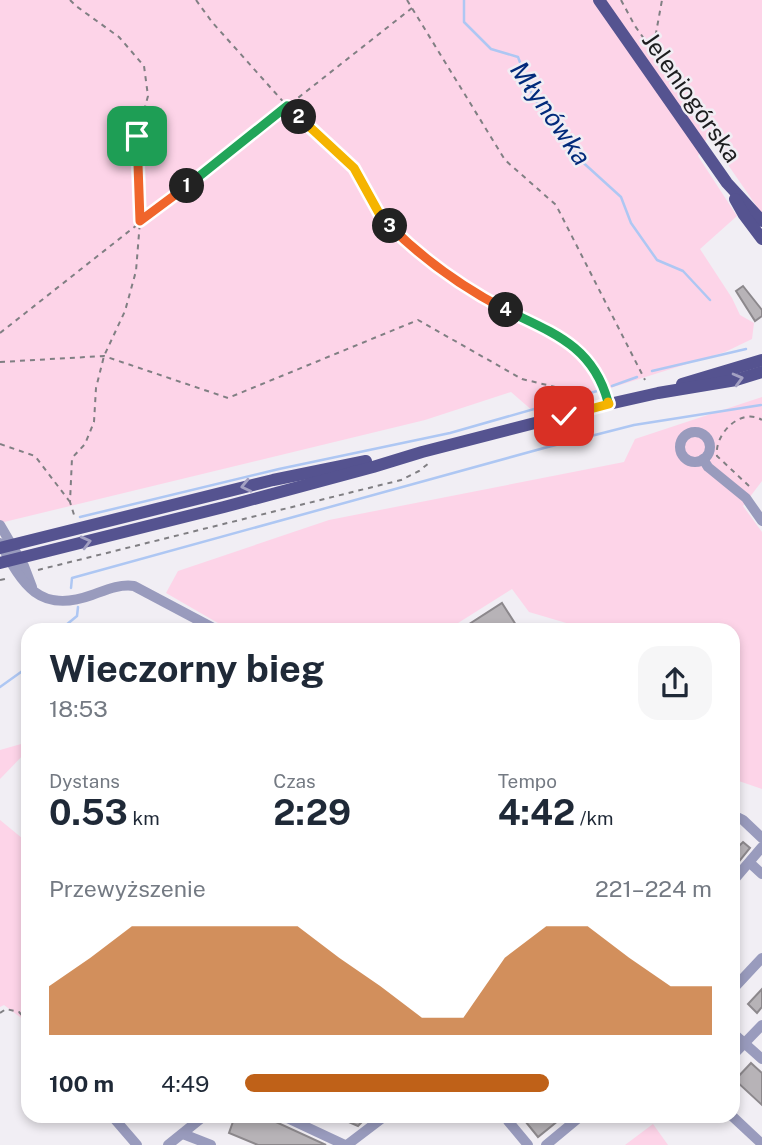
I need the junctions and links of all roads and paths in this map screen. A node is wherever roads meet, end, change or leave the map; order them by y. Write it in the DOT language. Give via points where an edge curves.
graph roads {
  1 [pos="70,0"];
  2 [pos="195,0"];
  3 [pos="407,0"];
  4 [pos="599,0"];
  5 [pos="621,0"];
  6 [pos="662,0"];
  7 [pos="412,8"];
  8 [pos="653,51"];
  9 [pos="648,73"];
  10 [pos="287,106"];
  11 [pos="727,183"];
  12 [pos="140,221"];
  13 [pos="762,221"];
  14 [pos="762,239"];
  15 [pos="0,332"];
  16 [pos="104,356"];
  17 [pos="762,360"];
  18 [pos="0,362"];
  19 [pos="762,372"];
  20 [pos="599,377"];
  21 [pos="645,380"];
  22 [pos="572,391"];
  23 [pos="659,393"];
  24 [pos="609,404"];
  25 [pos="762,420"];
  26 [pos="0,444"];
  27 [pos="426,457"];
  28 [pos="703,459"];
  29 [pos="746,498"];
  30 [pos="70,502"];
  31 [pos="762,521"];
  32 [pos="0,525"];
  33 [pos="79,528"];
  34 [pos="4,546"];
  35 [pos="10,560"];
  36 [pos="30,573"];
  37 [pos="204,623"];
  38 [pos="740,818"];
  39 [pos="762,838"];
  40 [pos="762,847"];
  41 [pos="750,863"];
  42 [pos="740,874"];
  43 [pos="762,874"];
  44 [pos="762,958"];
  45 [pos="740,982"];
  46 [pos="0,1013"];
  47 [pos="21,1014"];
  48 [pos="762,1026"];
  49 [pos="740,1039"];
  50 [pos="745,1043"];
  51 [pos="740,1048"];
  52 [pos="762,1059"];
  53 [pos="118,1123"];
  54 [pos="195,1123"];
  55 [pos="299,1123"];
  56 [pos="376,1123"];
  57 [pos="510,1123"];
  58 [pos="573,1123"];
  59 [pos="740,1123"];
  60 [pos="183,1134"];
  61 [pos="762,1144"];
  62 [pos="137,1145"];
  63 [pos="168,1145"];
  64 [pos="211,1145"];
  65 [pos="346,1145"];
  66 [pos="528,1145"];
  67 [pos="546,1145"];
  1 -- 12 [label="path" via="119,37 144,66 148,96 137,136"];
  2 -- 10 [label="path"];
  3 -- 7 [label="path"];
  4 -- 9 [label="main road, Jeleniogórska"];
  5 -- 8 [label="path"];
  6 -- 8 [label="path"];
  7 -- 10 [label="path"];
  7 -- 21 [label="path" via="505,160 556,205"];
  8 -- 9 [label="path"];
  9 -- 11 [label="main road, Jeleniogórska"];
  10 -- 12 [label="path"];
  10 -- 20 [label="path" via="354,168 380,215 414,250 480,296 567,340"];
  11 -- 13 [label="main road, Jeleniogórska"];
  11 -- 14 [label="main road, Jeleniogórska"];
  12 -- 15 [label="path"];
  12 -- 16 [label="path" via="136,271 125,311"];
  16 -- 18 [label="path"];
  16 -- 22 [label="path" via="228,398 418,320 522,379"];
  16 -- 30 [label="path" via="94,422 85,444 72,458"];
  17 -- 23 [label="main road"];
  23 -- 19 [label="main road, one-way"];
  20 -- 24 [label="street"];
  23 -- 24 [label="main road"];
  24 -- 27 [label="main road"];
  25 -- 29 [label="path" via="750,416 729,426 716,449 717,456 752,490"];
  26 -- 30 [label="path" via="35,456"];
  27 -- 33 [label="main road, one-way" via="273,480"];
  35 -- 27 [label="main road, one-way"];
  27 -- 36 [label="path" via="419,471 401,480"];
  28 -- 29 [label="street"];
  29 -- 31 [label="street"];
  30 -- 33 [label="path"];
  32 -- 34 [label="street"];
  33 -- 34 [label="main road"];
  34 -- 35 [label="street"];
  35 -- 37 [label="street" via="19,575 47,600 71,602 134,586"];
  38 -- 39 [label="street"];
  40 -- 41 [label="street"];
  41 -- 42 [label="street"];
  41 -- 43 [label="street"];
  44 -- 45 [label="street"];
  46 -- 47 [label="path" via="6,1009"];
  48 -- 50 [label="street"];
  49 -- 50 [label="street"];
  50 -- 51 [label="street"];
  50 -- 52 [label="street"];
  53 -- 62 [label="street"];
  54 -- 60 [label="street"];
  55 -- 65 [label="street"];
  56 -- 65 [label="street"];
  57 -- 66 [label="street"];
  58 -- 67 [label="street"];
  59 -- 61 [label="street"];
  60 -- 63 [label="street"];
  60 -- 64 [label="street"];
}
